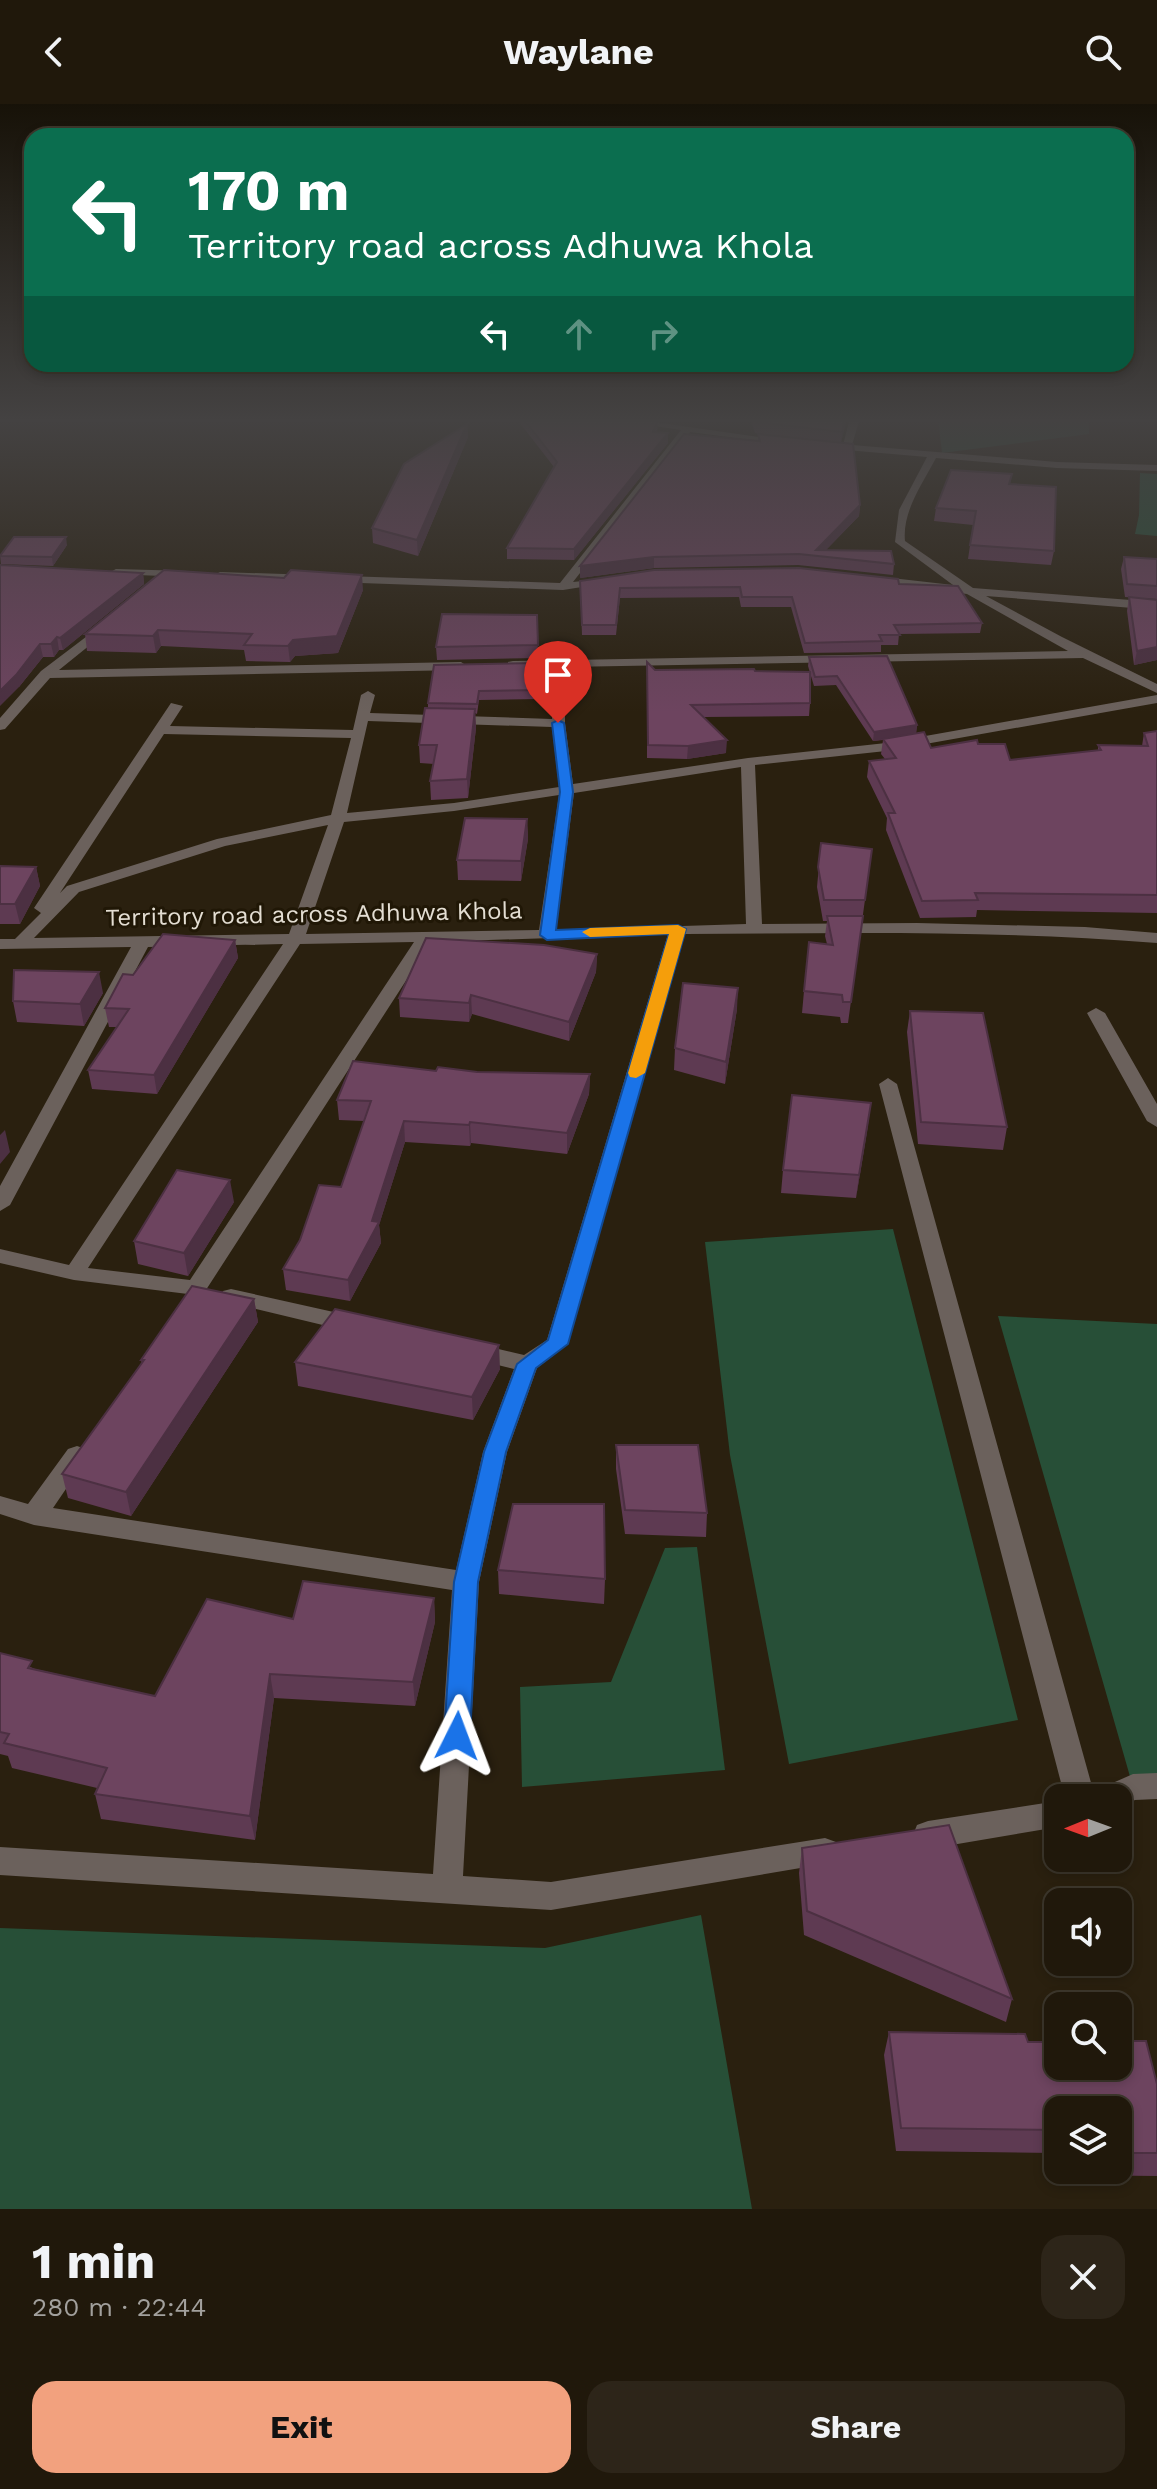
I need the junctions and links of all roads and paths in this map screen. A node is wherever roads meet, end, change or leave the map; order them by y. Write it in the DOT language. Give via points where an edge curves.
graph roads {
  1 [pos="619,516"];
  2 [pos="903,516"];
  3 [pos="97,571"];
  4 [pos="169,574"];
  5 [pos="198,574"];
  6 [pos="212,575"];
  7 [pos="623,578"];
  8 [pos="867,578"];
  9 [pos="157,584"];
  10 [pos="563,587"];
  11 [pos="971,591"];
  12 [pos="1157,606"];
  13 [pos="120,614"];
  14 [pos="1084,654"];
  15 [pos="477,666"];
  16 [pos="493,666"];
  17 [pos="46,674"];
  18 [pos="1157,689"];
  19 [pos="368,695"];
  20 [pos="560,697"];
  21 [pos="1157,699"];
  22 [pos="176,706"];
  23 [pos="362,717"];
  24 [pos="558,723"];
  25 [pos="0,726"];
  26 [pos="160,730"];
  27 [pos="358,734"];
  28 [pos="748,762"];
  29 [pos="567,792"];
  30 [pos="338,818"];
  31 [pos="678,929"];
  32 [pos="754,929"];
  33 [pos="427,935"];
  34 [pos="547,935"];
  35 [pos="296,938"];
  36 [pos="1157,938"];
  37 [pos="142,942"];
  38 [pos="9,944"];
  39 [pos="1096,1013"];
  40 [pos="888,1084"];
  41 [pos="1157,1121"];
  42 [pos="0,1205"];
  43 [pos="0,1256"];
  44 [pos="74,1273"];
  45 [pos="196,1288"];
  46 [pos="178,1313"];
  47 [pos="377,1329"];
  48 [pos="452,1347"];
  49 [pos="527,1364"];
  50 [pos="88,1439"];
  51 [pos="0,1505"];
  52 [pos="34,1515"];
  53 [pos="466,1582"];
  54 [pos="1076,1784"];
  55 [pos="1157,1786"];
  56 [pos="1132,1787"];
  57 [pos="1044,1816"];
  58 [pos="904,1839"];
  59 [pos="858,1846"];
  60 [pos="0,1861"];
  61 [pos="447,1889"];
  1 -- 10 [label="street"];
  2 -- 11 [label="street" via="900,542"];
  3 -- 4 [label="street"];
  4 -- 5 [label="street"];
  4 -- 9 [label="street"];
  6 -- 10 [label="street"];
  7 -- 10 [label="street"];
  8 -- 11 [label="street"];
  11 -- 12 [label="street"];
  11 -- 14 [label="street"];
  13 -- 17 [label="street"];
  14 -- 16 [label="street"];
  14 -- 18 [label="street"];
  15 -- 17 [label="street"];
  17 -- 25 [label="street"];
  19 -- 23 [label="street"];
  20 -- 24 [label="street"];
  21 -- 28 [label="street" via="886,747"];
  22 -- 26 [label="street"];
  23 -- 24 [label="street"];
  23 -- 27 [label="street"];
  24 -- 29 [label="street"];
  26 -- 27 [label="street"];
  26 -- 38 [label="street"];
  27 -- 30 [label="street"];
  28 -- 29 [label="street"];
  28 -- 32 [label="street"];
  29 -- 30 [label="street"];
  29 -- 34 [label="street"];
  30 -- 35 [label="street"];
  30 -- 38 [label="street" via="222,842 73,889"];
  31 -- 32 [label="street, Territory road across Adhuwa Khola"];
  31 -- 34 [label="street, Territory road across Adhuwa Khola"];
  31 -- 49 [label="street" via="557,1344"];
  32 -- 36 [label="street, Territory road across Adhuwa Khola" via="917,928"];
  33 -- 34 [label="street, Territory road across Adhuwa Khola"];
  33 -- 35 [label="street, Territory road across Adhuwa Khola"];
  33 -- 45 [label="street"];
  35 -- 37 [label="street, Territory road across Adhuwa Khola"];
  35 -- 44 [label="street"];
  37 -- 38 [label="street, Territory road across Adhuwa Khola"];
  37 -- 42 [label="street"];
  39 -- 41 [label="street"];
  40 -- 54 [label="street"];
  43 -- 44 [label="street"];
  44 -- 45 [label="street"];
  45 -- 46 [label="street"];
  45 -- 47 [label="street"];
  48 -- 49 [label="street"];
  49 -- 53 [label="street" via="495,1452"];
  50 -- 52 [label="street"];
  51 -- 52 [label="street"];
  52 -- 53 [label="street"];
  53 -- 61 [label="street"];
  55 -- 56 [label="street"];
  57 -- 58 [label="street"];
  59 -- 61 [label="street" via="551,1896"];
  60 -- 61 [label="street"];
}
